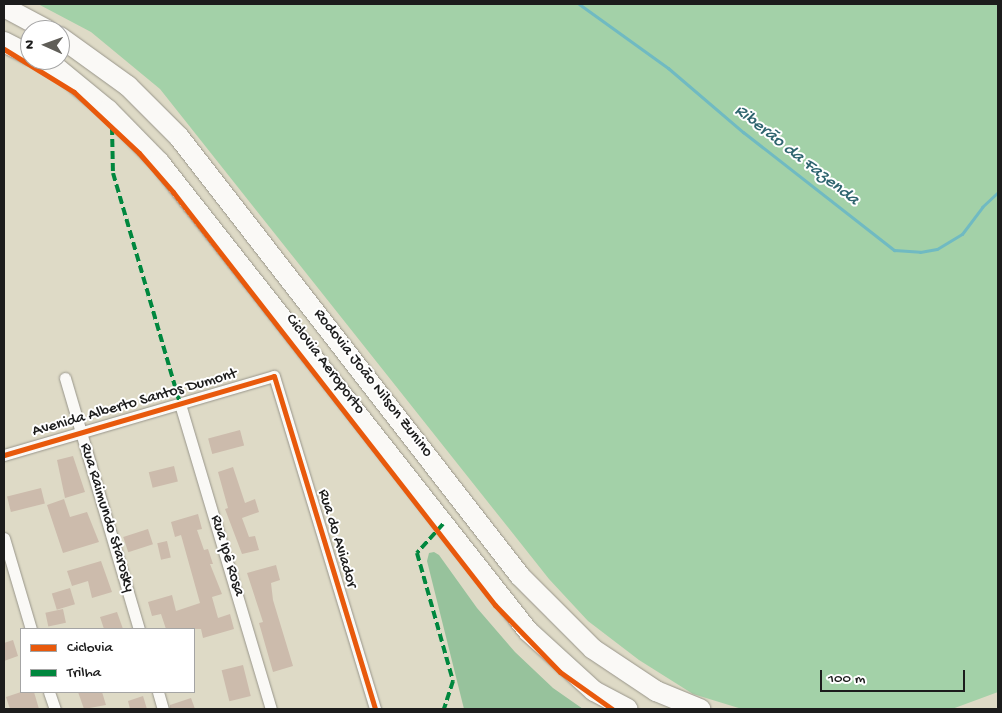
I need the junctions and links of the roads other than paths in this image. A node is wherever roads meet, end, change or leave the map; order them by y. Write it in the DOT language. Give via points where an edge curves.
graph roads {
  1 [pos="4,7"];
  2 [pos="28,20"];
  3 [pos="4,42"];
  4 [pos="70,44"];
  5 [pos="20,50"];
  6 [pos="59,70"];
  7 [pos="274,376"];
  8 [pos="65,378"];
  9 [pos="180,404"];
  10 [pos="81,433"];
  11 [pos="4,456"];
  12 [pos="4,538"];
  13 [pos="31,628"];
  14 [pos="140,628"];
  15 [pos="50,693"];
  16 [pos="158,693"];
  17 [pos="55,709"];
  18 [pos="163,709"];
  19 [pos="271,709"];
  20 [pos="375,709"];
  21 [pos="628,709"];
  22 [pos="700,709"];
  1 -- 2 [label="highway"];
  3 -- 5 [label="highway"];
  4 -- 22 [label="highway, Rodovia João Nilson Zunino" via="128,86 179,138 520,576 593,649 656,691"];
  6 -- 21 [label="highway, Rodovia João Nilson Zunino" via="108,110 159,162 528,631 594,691"];
  7 -- 9 [label="street, Avenida Alberto Santos Dumont"];
  7 -- 20 [label="street, Rua do Aviador"];
  8 -- 10 [label="street, Rua Raimundo Starosky"];
  9 -- 10 [label="street, Avenida Alberto Santos Dumont"];
  9 -- 19 [label="street, Rua Ipê Rosa"];
  10 -- 11 [label="street, Avenida Alberto Santos Dumont"];
  10 -- 14 [label="street, Rua Raimundo Starosky"];
  12 -- 13 [label="street"];
  15 -- 17 [label="street"];
  16 -- 18 [label="street"];
}
